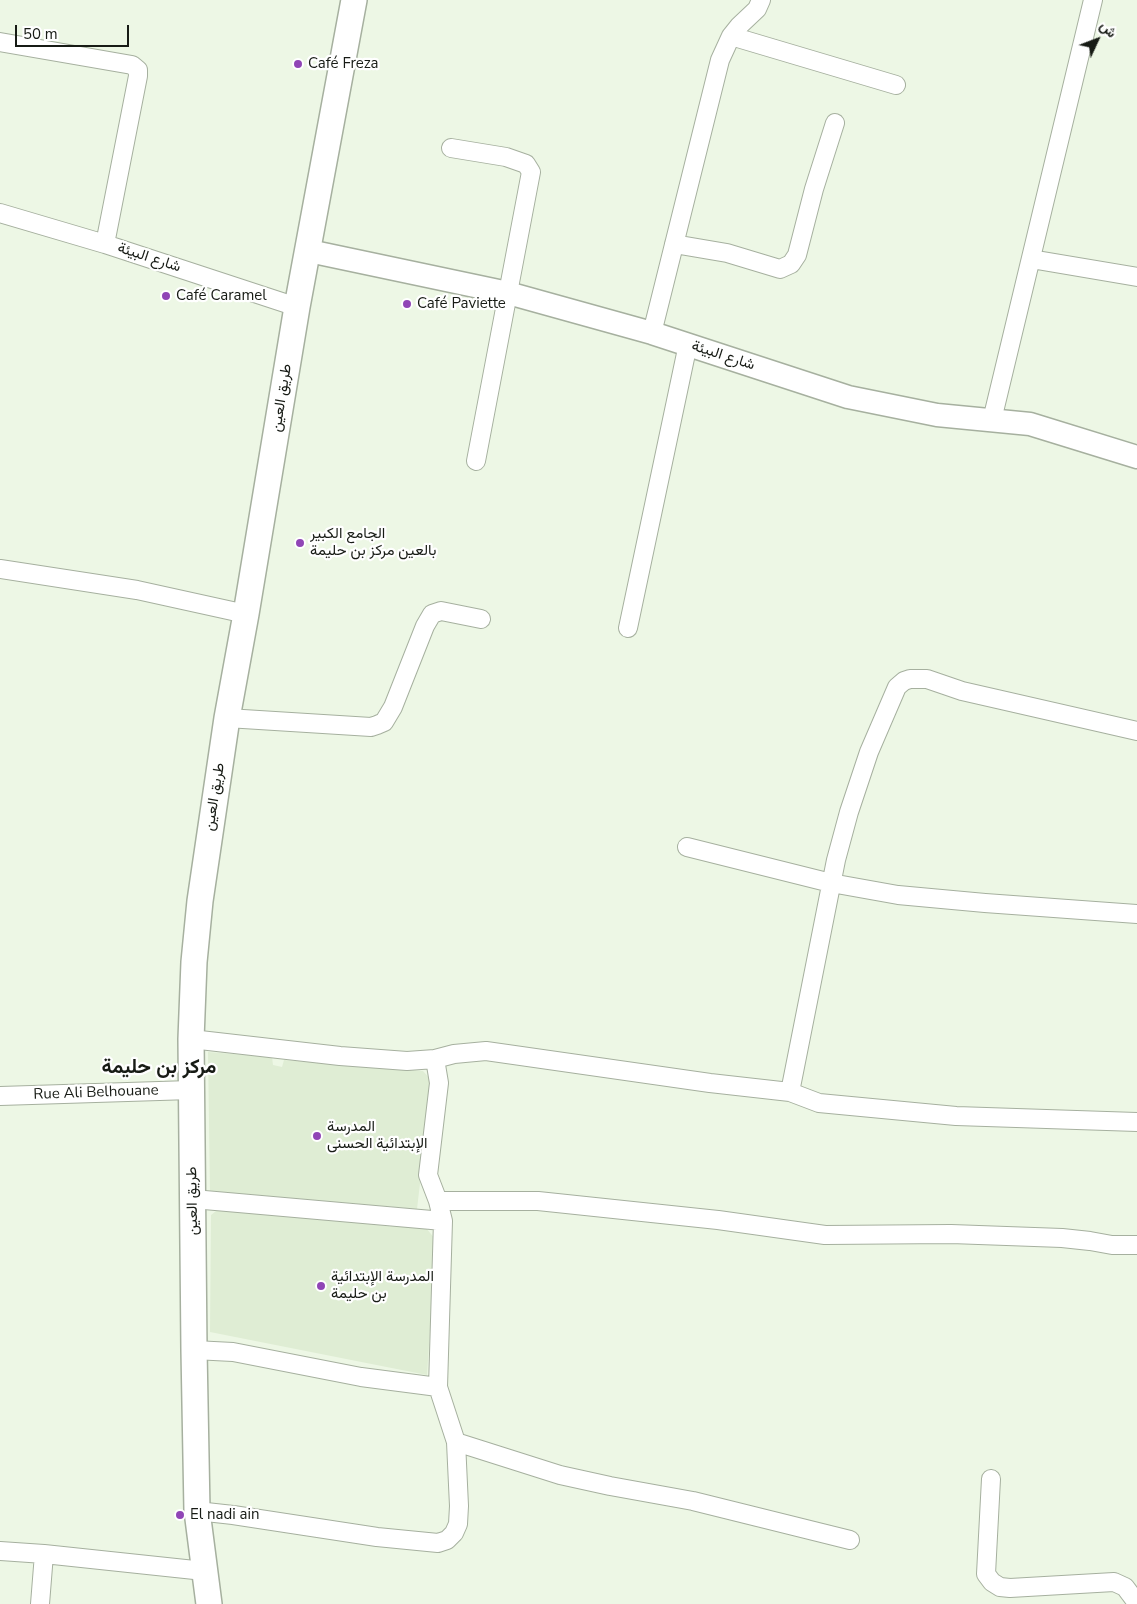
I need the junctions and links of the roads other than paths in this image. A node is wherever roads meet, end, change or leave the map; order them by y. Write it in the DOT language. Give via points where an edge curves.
graph roads {
  1 [pos="354,0"];
  2 [pos="761,0"];
  3 [pos="1093,0"];
  4 [pos="731,36"];
  5 [pos="0,42"];
  6 [pos="896,85"];
  7 [pos="835,122"];
  8 [pos="451,148"];
  9 [pos="0,213"];
  10 [pos="105,244"];
  11 [pos="674,244"];
  12 [pos="308,251"];
  13 [pos="1031,259"];
  14 [pos="1137,277"];
  15 [pos="508,293"];
  16 [pos="297,307"];
  17 [pos="652,333"];
  18 [pos="688,344"];
  19 [pos="992,420"];
  20 [pos="1137,457"];
  21 [pos="476,461"];
  22 [pos="0,569"];
  23 [pos="246,614"];
  24 [pos="481,619"];
  25 [pos="628,628"];
  26 [pos="227,718"];
  27 [pos="1137,731"];
  28 [pos="687,847"];
  29 [pos="831,884"];
  30 [pos="1137,914"];
  31 [pos="191,1039"];
  32 [pos="435,1059"];
  33 [pos="191,1090"];
  34 [pos="790,1092"];
  35 [pos="0,1096"];
  36 [pos="1137,1122"];
  37 [pos="192,1199"];
  38 [pos="438,1201"];
  39 [pos="443,1221"];
  40 [pos="1137,1245"];
  41 [pos="194,1350"];
  42 [pos="438,1387"];
  43 [pos="456,1442"];
  44 [pos="991,1479"];
  45 [pos="197,1511"];
  46 [pos="850,1540"];
  47 [pos="0,1551"];
  48 [pos="44,1554"];
  49 [pos="204,1571"];
  50 [pos="1137,1602"];
  51 [pos="40,1604"];
  52 [pos="208,1604"];
  1 -- 12 [label="main road, طريق العين"];
  2 -- 4 [label="street" via="757,9"];
  3 -- 13 [label="street"];
  4 -- 6 [label="street"];
  4 -- 11 [label="street" via="720,60"];
  5 -- 10 [label="street" via="132,65 138,70"];
  7 -- 11 [label="street" via="797,256 791,264 780,269"];
  8 -- 15 [label="street" via="506,157 526,164 531,172"];
  9 -- 10 [label="street, شارع البيئة"];
  10 -- 16 [label="street, شارع البيئة"];
  11 -- 17 [label="street"];
  12 -- 15 [label="street, شارع البيئة"];
  12 -- 16 [label="main road, طريق العين"];
  13 -- 14 [label="street"];
  13 -- 19 [label="street"];
  15 -- 17 [label="street, شارع البيئة"];
  15 -- 21 [label="street"];
  16 -- 23 [label="main road, طريق العين"];
  17 -- 18 [label="street, شارع البيئة"];
  18 -- 19 [label="street, شارع البيئة" via="848,398 937,415"];
  18 -- 25 [label="street"];
  19 -- 20 [label="street, شارع البيئة" via="1030,424"];
  22 -- 23 [label="street" via="137,590"];
  23 -- 26 [label="main road, طريق العين"];
  24 -- 26 [label="street" via="441,611 432,614 388,715 378,725"];
  26 -- 31 [label="main road, طريق العين" via="200,901"];
  27 -- 29 [label="street" via="962,691 927,679 904,681 897,687 858,782"];
  28 -- 29 [label="street"];
  29 -- 30 [label="street" via="984,904"];
  29 -- 34 [label="street"];
  31 -- 32 [label="street" via="340,1056 407,1061"];
  31 -- 33 [label="main road, طريق العين"];
  32 -- 34 [label="street" via="486,1051"];
  32 -- 38 [label="street" via="439,1083 428,1175"];
  33 -- 35 [label="street, Rue Ali Belhouane"];
  33 -- 37 [label="main road, طريق العين"];
  34 -- 36 [label="street" via="819,1103 956,1116"];
  37 -- 39 [label="street"];
  37 -- 41 [label="main road, طريق العين"];
  38 -- 39 [label="street"];
  38 -- 40 [label="street" via="538,1201 825,1235 951,1234 1062,1238"];
  39 -- 42 [label="street"];
  41 -- 42 [label="street" via="233,1352 361,1377"];
  41 -- 45 [label="main road, طريق العين"];
  42 -- 43 [label="street"];
  43 -- 45 [label="street" via="458,1524 447,1540 438,1543"];
  43 -- 46 [label="street" via="560,1475 693,1501"];
  44 -- 50 [label="street" via="986,1574 992,1582 1010,1588 1114,1582 1125,1587"];
  45 -- 49 [label="main road, طريق العين"];
  47 -- 48 [label="street"];
  48 -- 49 [label="street"];
  48 -- 51 [label="street"];
  49 -- 52 [label="main road, طريق العين"];
}
